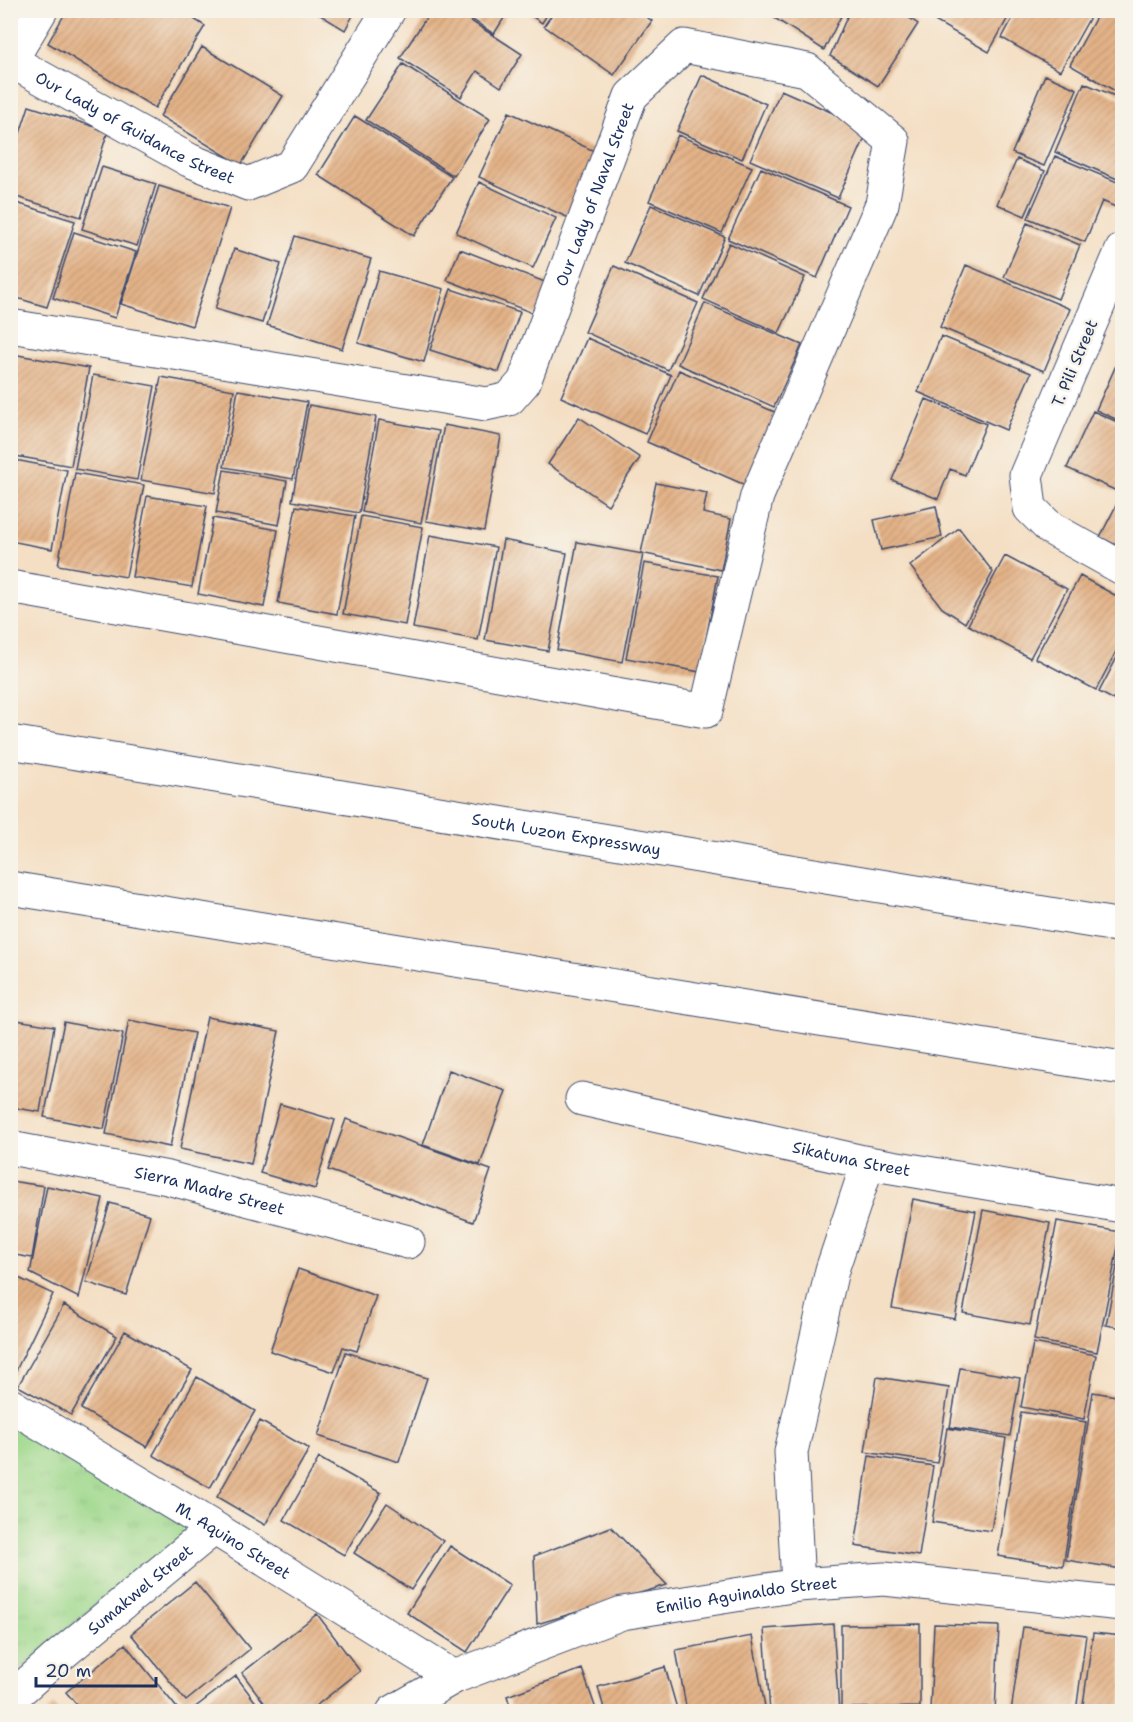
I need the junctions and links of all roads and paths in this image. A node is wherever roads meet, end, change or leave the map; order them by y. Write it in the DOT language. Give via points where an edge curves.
graph roads {
  1 [pos="41,10"];
  2 [pos="389,10"];
  3 [pos="11,61"];
  4 [pos="1122,250"];
  5 [pos="10,326"];
  6 [pos="1122,568"];
  7 [pos="10,587"];
  8 [pos="10,742"];
  9 [pos="10,888"];
  10 [pos="1122,926"];
  11 [pos="1122,1068"];
  12 [pos="582,1099"];
  13 [pos="10,1148"];
  14 [pos="868,1163"];
  15 [pos="1122,1206"];
  16 [pos="408,1242"];
  17 [pos="10,1405"];
  18 [pos="214,1527"];
  19 [pos="798,1585"];
  20 [pos="1122,1604"];
  21 [pos="454,1677"];
  22 [pos="10,1699"];
  23 [pos="393,1712"];
  1 -- 3 [label="main road"];
  2 -- 3 [label="main road, Our Lady of Guidance Street" via="292,166 248,184 189,160"];
  4 -- 6 [label="main road, T. Pili Street" via="1026,475 1030,508 1050,528"];
  5 -- 7 [label="main road, Our Lady of Naval Street" via="486,404 509,399 524,382 632,96 684,46 807,70 893,141 882,204 757,496 706,711"];
  8 -- 10 [label="main road, South Luzon Expressway"];
  9 -- 11 [label="main road"];
  12 -- 14 [label="main road, Sikatuna Street"];
  13 -- 16 [label="main road, Sierra Madre Street" via="168,1178"];
  14 -- 15 [label="main road, Sikatuna Street"];
  14 -- 19 [label="main road" via="832,1270 790,1452"];
  17 -- 18 [label="main road, M. Aquino Street"];
  18 -- 21 [label="main road, M. Aquino Street"];
  18 -- 22 [label="main road, Sumakwel Street"];
  19 -- 20 [label="main road, Emilio Aguinaldo Street" via="884,1579"];
  19 -- 21 [label="main road, Emilio Aguinaldo Street" via="622,1613"];
  21 -- 23 [label="main road, Emilio Aguinaldo Street"];
}
